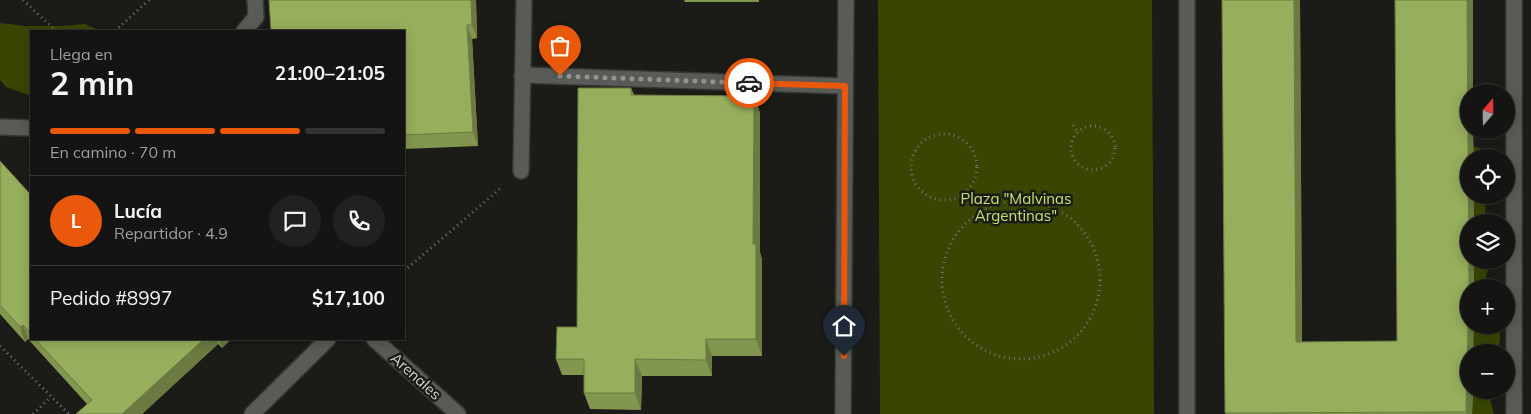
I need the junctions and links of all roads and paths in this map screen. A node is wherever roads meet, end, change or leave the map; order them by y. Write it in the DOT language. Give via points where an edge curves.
graph roads {
  1 [pos="23,0"];
  2 [pos="149,0"];
  3 [pos="255,0"];
  4 [pos="524,0"];
  5 [pos="846,0"];
  6 [pos="1187,0"];
  7 [pos="1514,0"];
  8 [pos="55,30"];
  9 [pos="116,30"];
  10 [pos="245,30"];
  11 [pos="522,75"];
  12 [pos="845,86"];
  13 [pos="1073,125"];
  14 [pos="0,127"];
  15 [pos="30,128"];
  16 [pos="1078,132"];
  17 [pos="521,171"];
  18 [pos="943,200"];
  19 [pos="950,242"];
  20 [pos="405,270"];
  21 [pos="327,340"];
  22 [pos="375,340"];
  23 [pos="0,346"];
  24 [pos="51,396"];
  25 [pos="33,414"];
  26 [pos="69,414"];
  27 [pos="252,414"];
  28 [pos="458,414"];
  29 [pos="843,414"];
  30 [pos="1187,414"];
  31 [pos="1514,414"];
  1 -- 8 [label="path"];
  2 -- 9 [label="path"];
  3 -- 10 [label="street" via="256,17"];
  4 -- 11 [label="street"];
  5 -- 12 [label="street"];
  6 -- 30 [label="street"];
  7 -- 31 [label="street"];
  11 -- 12 [label="street"];
  11 -- 17 [label="street"];
  12 -- 29 [label="street"];
  13 -- 16 [label="path"];
  14 -- 15 [label="street"];
  16 -- 16 [label="path" via="1098,126 1110,134 1116,148 1115,156 1105,168 1098,171 1086,169 1075,162 1071,144"];
  17 -- 20 [label="path"];
  18 -- 18 [label="path" via="923,192 912,173 912,162 922,142 942,134 957,138 970,147 976,156 977,166 971,186 961,196"];
  19 -- 19 [label="path" via="964,223 984,209 1006,202 1030,201 1056,209 1073,220 1088,238 1098,260 1101,283 1096,307 1086,328 1068,345 1047,356 1023,360 1000,358 978,348 959,332 947,311 941,288 942,264"];
  21 -- 27 [label="street"];
  22 -- 28 [label="street, Arenales"];
  23 -- 24 [label="path"];
  24 -- 25 [label="path"];
  24 -- 26 [label="path"];
}
